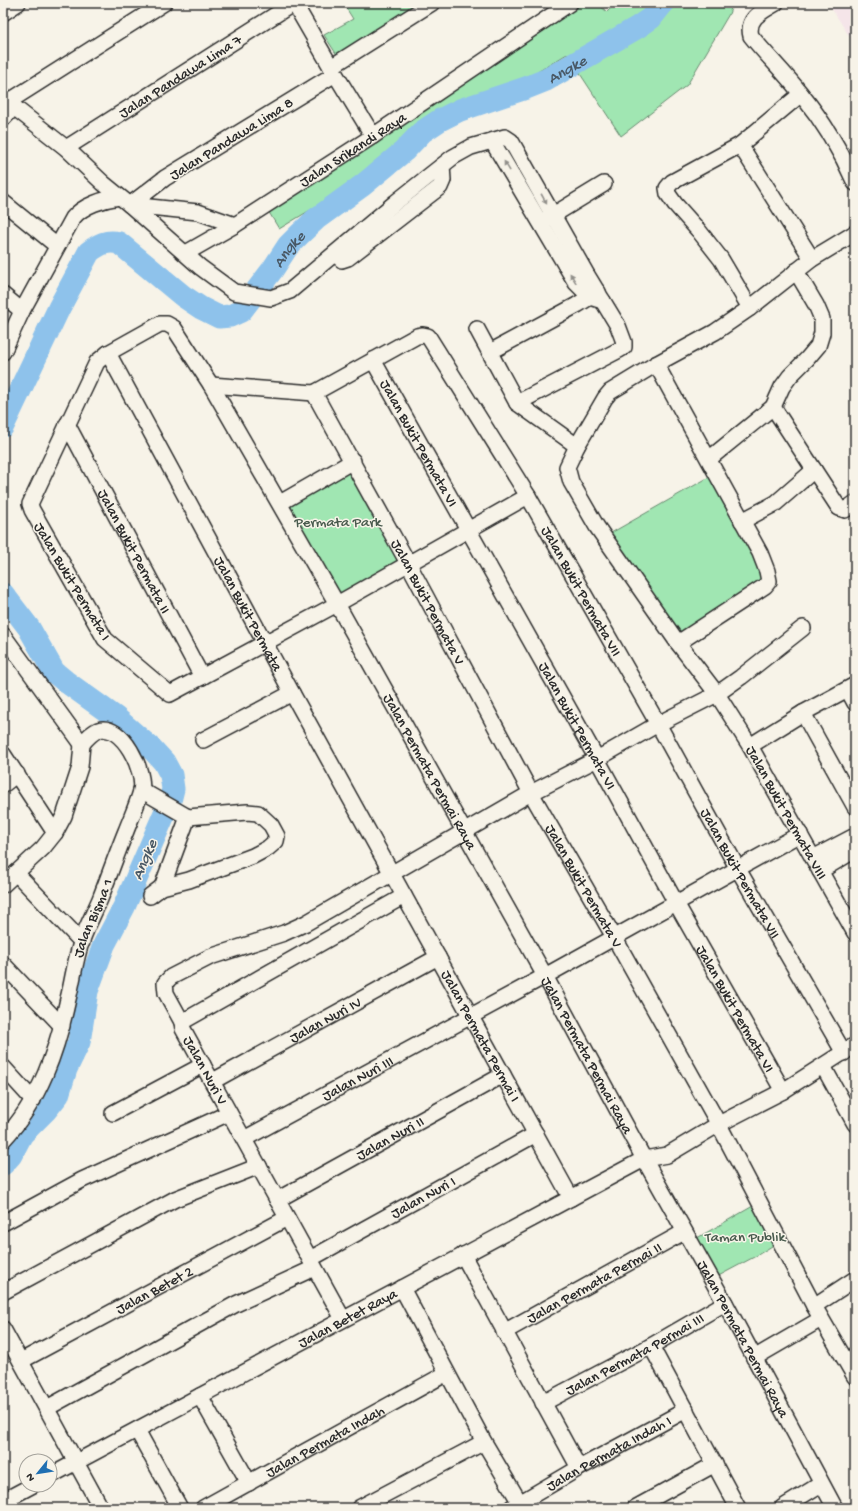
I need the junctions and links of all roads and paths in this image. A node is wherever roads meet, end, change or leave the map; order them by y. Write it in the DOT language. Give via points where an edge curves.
graph roads {
  1 [pos="18,3"];
  2 [pos="164,3"];
  3 [pos="294,3"];
  4 [pos="432,3"];
  5 [pos="570,3"];
  6 [pos="776,3"];
  7 [pos="3,13"];
  8 [pos="333,70"];
  9 [pos="801,94"];
  10 [pos="8,102"];
  11 [pos="3,119"];
  12 [pos="373,136"];
  13 [pos="492,141"];
  14 [pos="740,145"];
  15 [pos="66,148"];
  16 [pos="103,182"];
  17 [pos="855,183"];
  18 [pos="604,184"];
  19 [pos="101,200"];
  20 [pos="125,201"];
  21 [pos="3,202"];
  22 [pos="547,219"];
  23 [pos="235,225"];
  24 [pos="855,233"];
  25 [pos="57,246"];
  26 [pos="186,253"];
  27 [pos="812,259"];
  28 [pos="796,270"];
  29 [pos="3,295"];
  30 [pos="597,297"];
  31 [pos="750,308"];
  32 [pos="22,310"];
  33 [pos="477,329"];
  34 [pos="3,352"];
  35 [pos="490,352"];
  36 [pos="108,353"];
  37 [pos="373,360"];
  38 [pos="656,364"];
  39 [pos="211,385"];
  40 [pos="314,393"];
  41 [pos="517,404"];
  42 [pos="773,407"];
  43 [pos="67,424"];
  44 [pos="577,446"];
  45 [pos="709,459"];
  46 [pos="353,462"];
  47 [pos="814,470"];
  48 [pos="528,496"];
  49 [pos="280,503"];
  50 [pos="855,503"];
  51 [pos="742,521"];
  52 [pos="469,530"];
  53 [pos="408,563"];
  54 [pos="338,604"];
  55 [pos="803,628"];
  56 [pos="3,635"];
  57 [pos="265,642"];
  58 [pos="678,643"];
  59 [pos="202,677"];
  60 [pos="851,687"];
  61 [pos="292,693"];
  62 [pos="717,694"];
  63 [pos="855,703"];
  64 [pos="803,713"];
  65 [pos="658,724"];
  66 [pos="203,740"];
  67 [pos="82,744"];
  68 [pos="750,746"];
  69 [pos="3,754"];
  70 [pos="597,759"];
  71 [pos="17,774"];
  72 [pos="3,785"];
  73 [pos="147,793"];
  74 [pos="531,793"];
  75 [pos="855,807"];
  76 [pos="183,814"];
  77 [pos="464,832"];
  78 [pos="55,833"];
  79 [pos="800,834"];
  80 [pos="855,836"];
  81 [pos="855,850"];
  82 [pos="813,858"];
  83 [pos="738,869"];
  84 [pos="820,872"];
  85 [pos="16,873"];
  86 [pos="391,873"];
  87 [pos="3,885"];
  88 [pos="404,896"];
  89 [pos="676,903"];
  90 [pos="855,933"];
  91 [pos="614,937"];
  92 [pos="82,942"];
  93 [pos="438,957"];
  94 [pos="3,964"];
  95 [pos="545,976"];
  96 [pos="471,1016"];
  97 [pos="182,1022"];
  98 [pos="62,1026"];
  99 [pos="850,1049"];
  100 [pos="203,1065"];
  101 [pos="823,1066"];
  102 [pos="3,1067"];
  103 [pos="503,1075"];
  104 [pos="213,1081"];
  105 [pos="783,1091"];
  106 [pos="33,1100"];
  107 [pos="113,1113"];
  108 [pos="229,1113"];
  109 [pos="719,1124"];
  110 [pos="855,1124"];
  111 [pos="536,1134"];
  112 [pos="244,1139"];
  113 [pos="3,1140"];
  114 [pos="644,1159"];
  115 [pos="259,1166"];
  116 [pos="571,1198"];
  117 [pos="277,1200"];
  118 [pos="287,1218"];
  119 [pos="3,1223"];
  120 [pos="684,1232"];
  121 [pos="463,1255"];
  122 [pos="312,1263"];
  123 [pos="855,1279"];
  124 [pos="402,1288"];
  125 [pos="3,1292"];
  126 [pos="725,1303"];
  127 [pos="818,1313"];
  128 [pos="343,1319"];
  129 [pos="3,1329"];
  130 [pos="504,1332"];
  131 [pos="652,1346"];
  132 [pos="754,1358"];
  133 [pos="21,1361"];
  134 [pos="854,1371"];
  135 [pos="447,1373"];
  136 [pos="200,1396"];
  137 [pos="543,1403"];
  138 [pos="47,1408"];
  139 [pos="686,1410"];
  140 [pos="138,1430"];
  141 [pos="484,1442"];
  142 [pos="76,1462"];
  143 [pos="715,1464"];
  144 [pos="580,1468"];
  145 [pos="58,1472"];
  146 [pos="249,1483"];
  147 [pos="821,1484"];
  148 [pos="18,1493"];
  149 [pos="3,1501"];
  150 [pos="515,1505"];
  151 [pos="101,1508"];
  152 [pos="180,1508"];
  153 [pos="203,1508"];
  154 [pos="360,1508"];
  155 [pos="635,1508"];
  156 [pos="738,1508"];
  157 [pos="782,1508"];
  158 [pos="835,1508"];
  1 -- 7 [label="street"];
  2 -- 10 [label="street"];
  3 -- 8 [label="street"];
  3 -- 15 [label="street, Jalan Pandawa Lima 7"];
  4 -- 8 [label="street, Jalan Pandawa Lima 8"];
  5 -- 12 [label="street, Jalan Srikandi Raya"];
  6 -- 9 [label="street" via="754,18 750,31 755,41"];
  8 -- 12 [label="street"];
  8 -- 20 [label="street, Jalan Pandawa Lima 8"];
  9 -- 14 [label="street"];
  9 -- 17 [label="street" via="833,139"];
  10 -- 11 [label="street"];
  10 -- 15 [label="street"];
  12 -- 23 [label="street, Jalan Srikandi Raya"];
  22 -- 13 [label="street, one-way"];
  13 -- 22 [label="street, one-way" via="505,137 511,140"];
  13 -- 26 [label="street" via="471,147 442,166 290,291 271,298 234,292 200,267"];
  14 -- 27 [label="street"];
  14 -- 31 [label="street" via="672,182 667,188 675,204 721,259"];
  15 -- 16 [label="street"];
  16 -- 19 [label="street" via="104,193"];
  16 -- 20 [label="street"];
  18 -- 22 [label="street"];
  19 -- 20 [label="street"];
  19 -- 25 [label="street" via="75,214"];
  20 -- 23 [label="street" via="198,212"];
  20 -- 26 [label="street"];
  21 -- 25 [label="street"];
  22 -- 30 [label="street" via="576,283"];
  23 -- 26 [label="street, Jalan Srikandi Raya"];
  24 -- 27 [label="street, Jalan Bukit Permata VIII"];
  25 -- 32 [label="street"];
  27 -- 28 [label="street, Jalan Bukit Permata VIII"];
  28 -- 31 [label="street, Jalan Bukit Permata VIII"];
  28 -- 42 [label="street" via="822,319 822,333 818,346 790,376"];
  29 -- 32 [label="street"];
  30 -- 35 [label="street" via="577,305"];
  30 -- 41 [label="street" via="618,326 624,347"];
  31 -- 38 [label="street, Jalan Bukit Permata VIII" via="715,332"];
  32 -- 34 [label="street"];
  33 -- 35 [label="street"];
  35 -- 41 [label="street"];
  36 -- 39 [label="street, Jalan Bukit Permata I" via="160,324 167,324 174,328"];
  36 -- 43 [label="street, Jalan Bukit Permata I" via="97,362"];
  36 -- 57 [label="street, Jalan Bukit Permata"];
  37 -- 40 [label="street, Jalan Bukit Permata VII"];
  37 -- 48 [label="street, Jalan Bukit Permata VII" via="417,336 428,336"];
  37 -- 52 [label="street, Jalan Bukit Permata VI"];
  38 -- 44 [label="street, Jalan Bukit Permata VIII" via="610,392"];
  38 -- 45 [label="street"];
  39 -- 40 [label="street"];
  39 -- 49 [label="street, Jalan Permata Permai Raya"];
  40 -- 46 [label="street, Jalan Bukit Permata V"];
  41 -- 44 [label="street"];
  42 -- 45 [label="street"];
  42 -- 47 [label="street"];
  43 -- 59 [label="street, Jalan Bukit Permata II"];
  43 -- 59 [label="street, Jalan Bukit Permata I" via="33,495 30,504 32,510 108,643 170,694"];
  44 -- 58 [label="street, Jalan Bukit Permata VIII" via="567,466 571,482 598,527"];
  45 -- 51 [label="street"];
  46 -- 49 [label="street"];
  46 -- 53 [label="street, Jalan Bukit Permata V"];
  47 -- 50 [label="street" via="839,508 845,510"];
  47 -- 51 [label="street" via="776,503"];
  48 -- 52 [label="street, Jalan Bukit Permata I"];
  48 -- 65 [label="street, Jalan Bukit Permata VII"];
  49 -- 54 [label="street, Jalan Permata Permai Raya"];
  51 -- 58 [label="street" via="760,553 769,581"];
  52 -- 53 [label="street, Jalan Bukit Permata I"];
  52 -- 70 [label="street, Jalan Bukit Permata VI"];
  53 -- 54 [label="street, Jalan Bukit Permata I"];
  53 -- 74 [label="street, Jalan Bukit Permata V"];
  54 -- 57 [label="street, Jalan Bukit Permata I"];
  54 -- 77 [label="street, Jalan Permata Permai Raya"];
  55 -- 62 [label="street"];
  56 -- 67 [label="street"];
  57 -- 59 [label="street, Jalan Bukit Permata I"];
  57 -- 61 [label="street, Jalan Bukit Permata"];
  58 -- 62 [label="street, Jalan Bukit Permata VIII"];
  60 -- 63 [label="street"];
  60 -- 64 [label="street"];
  61 -- 66 [label="street"];
  61 -- 86 [label="street, Jalan Bukit Permata"];
  62 -- 65 [label="street"];
  62 -- 68 [label="street, Jalan Bukit Permata VIII"];
  64 -- 68 [label="street"];
  64 -- 75 [label="street"];
  65 -- 70 [label="street"];
  65 -- 83 [label="street, Jalan Bukit Permata VII"];
  67 -- 73 [label="street, Jalan Bisma 1" via="99,730 108,730 115,734 127,744 135,758"];
  67 -- 78 [label="street" via="80,768 64,816"];
  68 -- 79 [label="street, Jalan Bukit Permata VIII"];
  69 -- 71 [label="street"];
  70 -- 74 [label="street"];
  70 -- 89 [label="street, Jalan Bukit Permata VI"];
  71 -- 72 [label="street"];
  71 -- 78 [label="street"];
  73 -- 76 [label="street"];
  73 -- 92 [label="street, Jalan Bisma 1"];
  74 -- 77 [label="street"];
  74 -- 91 [label="street, Jalan Bukit Permata V"];
  76 -- 76 [label="street" via="258,813 271,825 277,836 276,841 253,856 156,891"];
  77 -- 86 [label="street"];
  77 -- 95 [label="street, Jalan Permata Permai Raya"];
  78 -- 85 [label="street"];
  79 -- 82 [label="street, Jalan Bukit Permata VIII"];
  79 -- 83 [label="street, Jalan Nuri III"];
  80 -- 82 [label="street"];
  81 -- 84 [label="street"];
  82 -- 84 [label="street, Jalan Bukit Permata VIII"];
  83 -- 89 [label="street, Jalan Nuri III"];
  83 -- 99 [label="street, Jalan Bukit Permata VII"];
  84 -- 90 [label="street, Jalan Bukit Permata VIII"];
  85 -- 87 [label="street"];
  85 -- 92 [label="street"];
  86 -- 88 [label="street, Jalan Permata Permai I"];
  86 -- 97 [label="street" via="306,923 284,933 210,957 167,980 164,986 166,993"];
  88 -- 93 [label="street, Jalan Permata Permai I"];
  88 -- 97 [label="street, Jalan Nuri V"];
  89 -- 91 [label="street, Jalan Nuri III"];
  89 -- 105 [label="street, Jalan Bukit Permata VI"];
  91 -- 95 [label="street, Jalan Nuri III"];
  91 -- 109 [label="street, Jalan Bukit Permata V"];
  92 -- 98 [label="street, Jalan Bisma 1"];
  93 -- 96 [label="street, Jalan Permata Permai I"];
  93 -- 104 [label="street, Jalan Nuri IV"];
  94 -- 98 [label="street"];
  95 -- 96 [label="street, Jalan Nuri III"];
  95 -- 114 [label="street, Jalan Permata Permai Raya"];
  96 -- 103 [label="street, Jalan Permata Permai I"];
  96 -- 112 [label="street, Jalan Nuri III"];
  97 -- 100 [label="street, Jalan Nuri V"];
  98 -- 106 [label="street, Jalan Bisma 1" via="49,1066"];
  99 -- 101 [label="street, Jalan Betet Raya"];
  100 -- 104 [label="street, Jalan Nuri V"];
  100 -- 107 [label="street"];
  101 -- 105 [label="street, Jalan Betet Raya"];
  101 -- 110 [label="street"];
  102 -- 106 [label="street"];
  103 -- 111 [label="street, Jalan Permata Permai I"];
  103 -- 117 [label="street, Jalan Nuri II"];
  104 -- 108 [label="street, Jalan Nuri V"];
  105 -- 109 [label="street, Jalan Betet Raya"];
  106 -- 113 [label="street, Jalan Bisma 1"];
  108 -- 112 [label="street, Jalan Nuri V"];
  108 -- 119 [label="street" via="82,1180"];
  109 -- 114 [label="street, Jalan Betet Raya" via="667,1155"];
  109 -- 127 [label="street, Jalan Bukit Permata V"];
  111 -- 116 [label="street, Jalan Permata Permai I"];
  111 -- 122 [label="street, Jalan Nuri I"];
  112 -- 115 [label="street, Jalan Nuri V"];
  114 -- 116 [label="street, Jalan Betet Raya"];
  114 -- 120 [label="street, Jalan Permata Permai Raya"];
  115 -- 117 [label="street, Jalan Nuri V"];
  115 -- 125 [label="street" via="175,1199"];
  116 -- 121 [label="street, Jalan Betet Raya"];
  117 -- 118 [label="street, Jalan Nuri V"];
  118 -- 122 [label="street, Jalan Nuri V"];
  118 -- 133 [label="street, Jalan Betet 2"];
  120 -- 126 [label="street, Jalan Permata Permai Raya"];
  120 -- 130 [label="street, Jalan Permata Permai II"];
  121 -- 124 [label="street, Jalan Betet Raya"];
  121 -- 130 [label="street"];
  122 -- 128 [label="street, Jalan Nuri V"];
  122 -- 138 [label="street, Jalan Nuri I"];
  123 -- 127 [label="street"];
  124 -- 128 [label="street, Jalan Betet Raya"];
  124 -- 135 [label="street"];
  126 -- 131 [label="street, Jalan Permata Permai III"];
  126 -- 132 [label="street, Jalan Permata Permai Raya"];
  127 -- 132 [label="street"];
  127 -- 134 [label="street, Jalan Bukit Permata V"];
  128 -- 136 [label="street, Jalan Betet Raya"];
  129 -- 133 [label="street"];
  130 -- 137 [label="street"];
  131 -- 137 [label="street, Jalan Permata Permai III"];
  131 -- 139 [label="street"];
  132 -- 147 [label="street, Jalan Permata Permai Raya"];
  133 -- 138 [label="street"];
  135 -- 141 [label="street"];
  135 -- 146 [label="street, Jalan Permata Indah"];
  136 -- 140 [label="street, Jalan Betet Raya"];
  136 -- 146 [label="street"];
  137 -- 144 [label="street"];
  138 -- 142 [label="street"];
  139 -- 143 [label="street"];
  139 -- 144 [label="street, Jalan Permata Indah I"];
  140 -- 142 [label="street, Jalan Betet Raya"];
  140 -- 152 [label="street"];
  141 -- 150 [label="street"];
  141 -- 154 [label="street"];
  142 -- 145 [label="street, Jalan Betet Raya"];
  142 -- 151 [label="street"];
  143 -- 155 [label="street"];
  143 -- 156 [label="street"];
  144 -- 150 [label="street, Jalan Permata Indah I"];
  146 -- 153 [label="street, Jalan Permata Indah"];
  147 -- 157 [label="street"];
  147 -- 158 [label="street, Jalan Permata Permai Raya"];
  148 -- 149 [label="street"];
}
